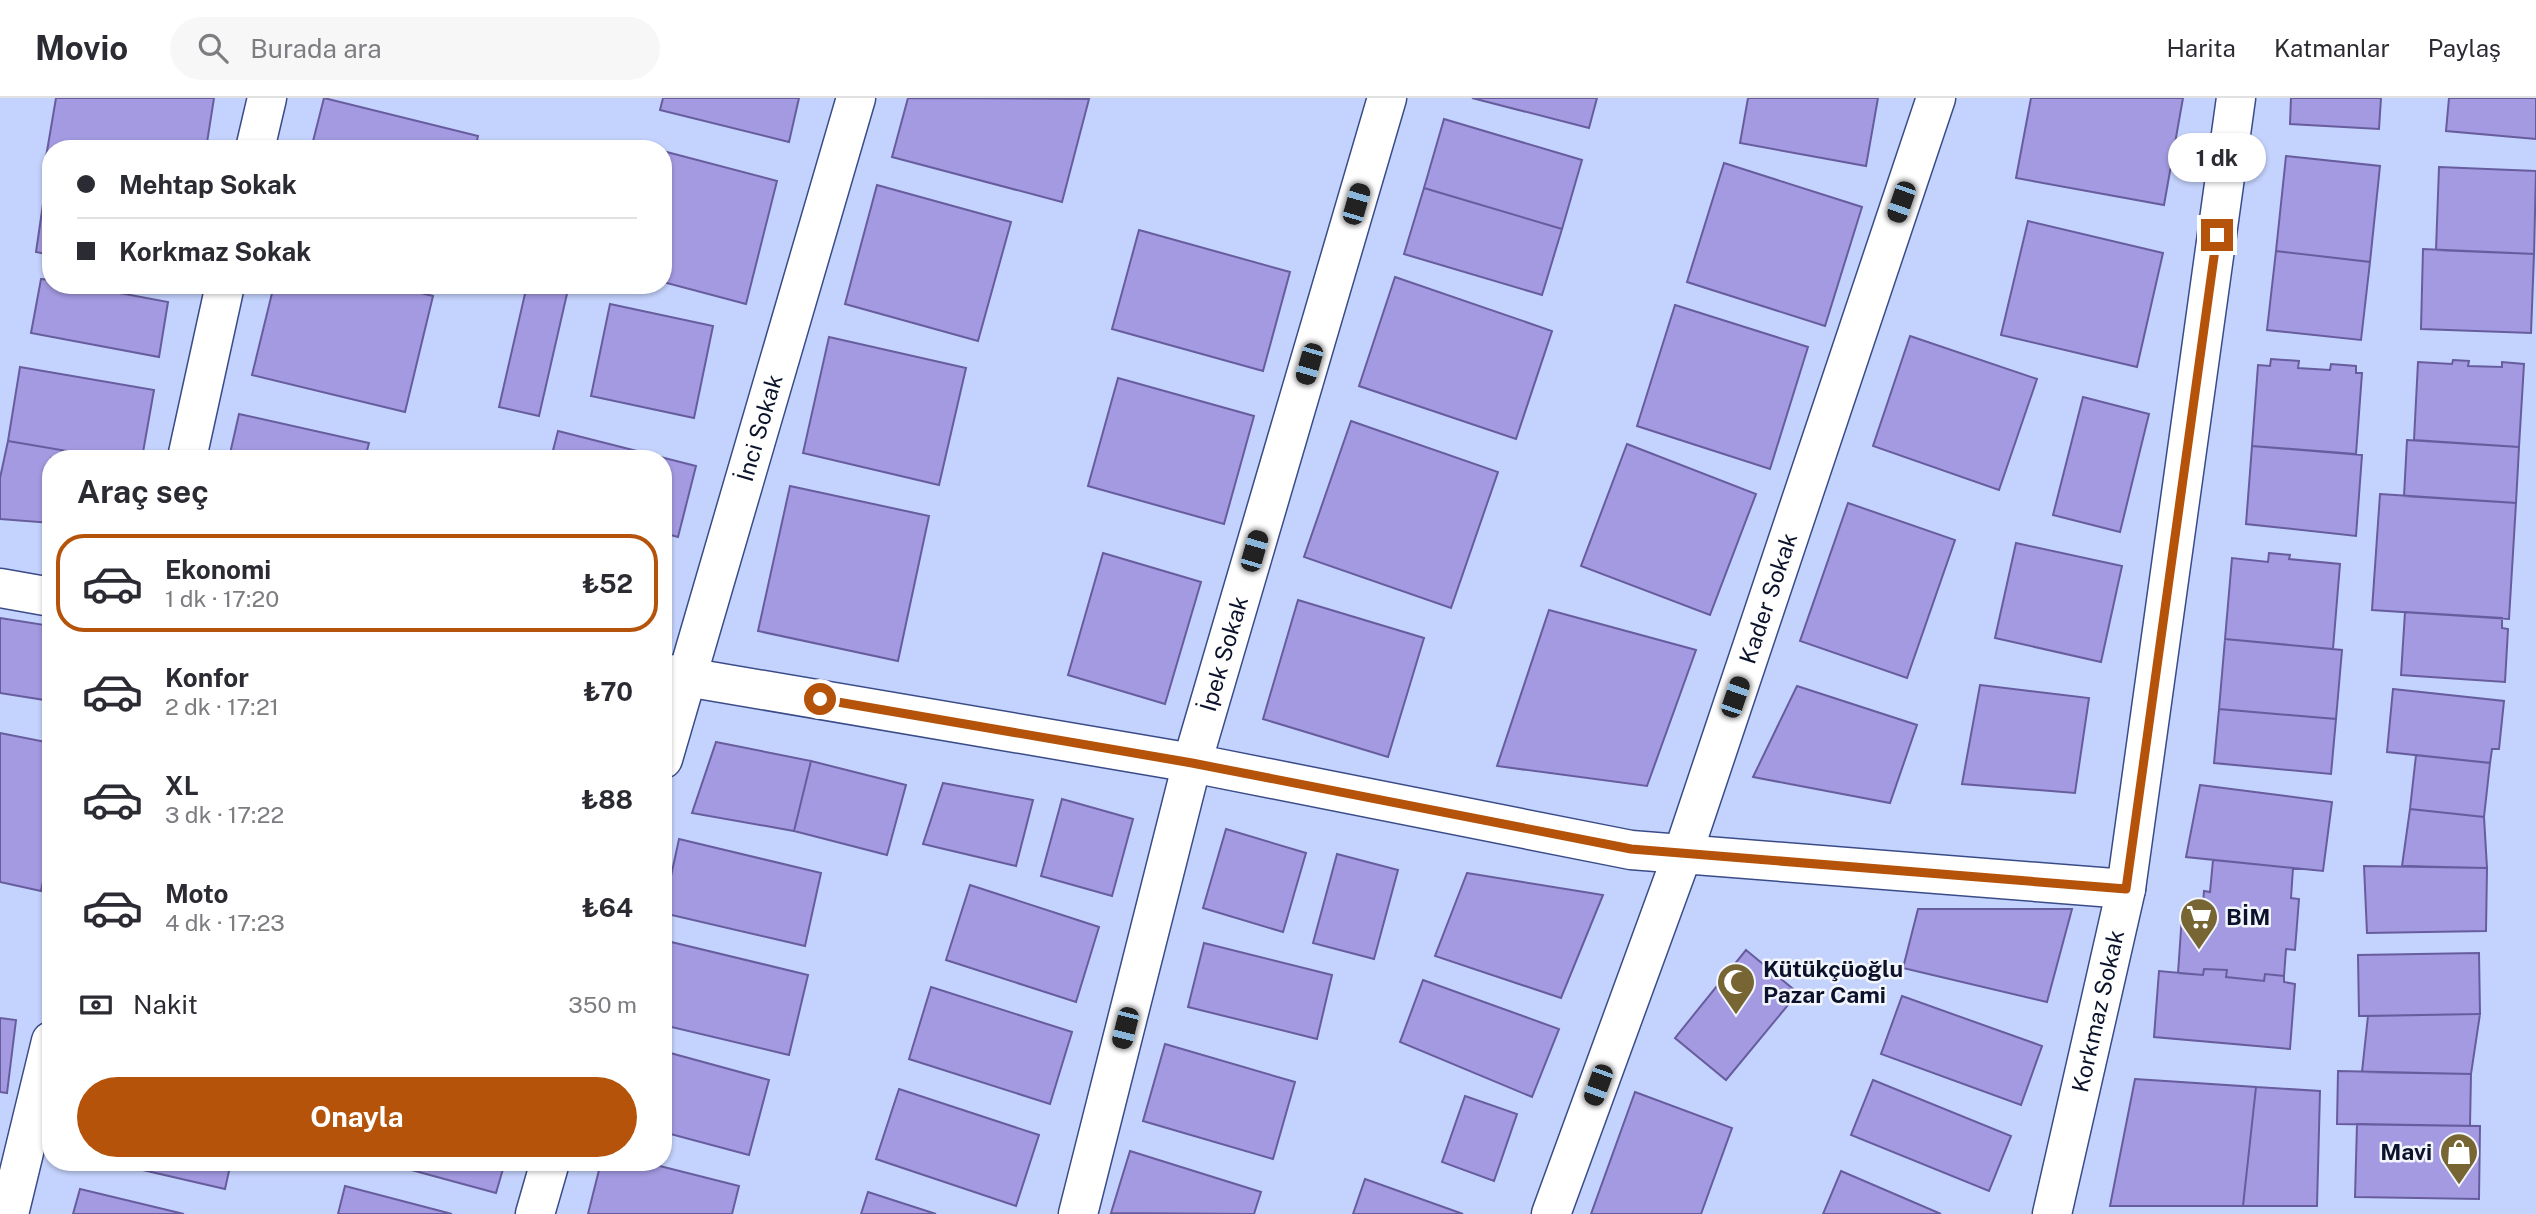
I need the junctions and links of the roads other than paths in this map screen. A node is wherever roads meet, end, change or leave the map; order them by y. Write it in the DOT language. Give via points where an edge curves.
graph roads {
  1 [pos="267,98"];
  2 [pos="856,98"];
  3 [pos="1387,98"];
  4 [pos="1936,98"];
  5 [pos="2236,98"];
  6 [pos="258,140"];
  7 [pos="223,294"];
  8 [pos="189,450"];
  9 [pos="0,588"];
  10 [pos="42,595"];
  11 [pos="675,674"];
  12 [pos="672,695"];
  13 [pos="1192,763"];
  14 [pos="1683,853"];
  15 [pos="2126,889"];
  16 [pos="42,1078"];
  17 [pos="547,1171"];
  18 [pos="9,1214"];
  19 [pos="535,1214"];
  20 [pos="1078,1214"];
  21 [pos="1551,1214"];
  22 [pos="2052,1214"];
  1 -- 6 [label="street"];
  2 -- 11 [label="street, İnci Sokak"];
  3 -- 13 [label="street, İpek Sokak"];
  4 -- 14 [label="street, Kader Sokak"];
  5 -- 15 [label="street, Korkmaz Sokak"];
  7 -- 8 [label="street"];
  9 -- 10 [label="street"];
  11 -- 12 [label="street, İnci Sokak"];
  11 -- 13 [label="street"];
  13 -- 14 [label="street" via="1631,849"];
  13 -- 20 [label="street, İpek Sokak"];
  14 -- 15 [label="street"];
  14 -- 21 [label="street, Kader Sokak"];
  15 -- 22 [label="street, Korkmaz Sokak"];
  16 -- 18 [label="street"];
  17 -- 19 [label="street"];
}
